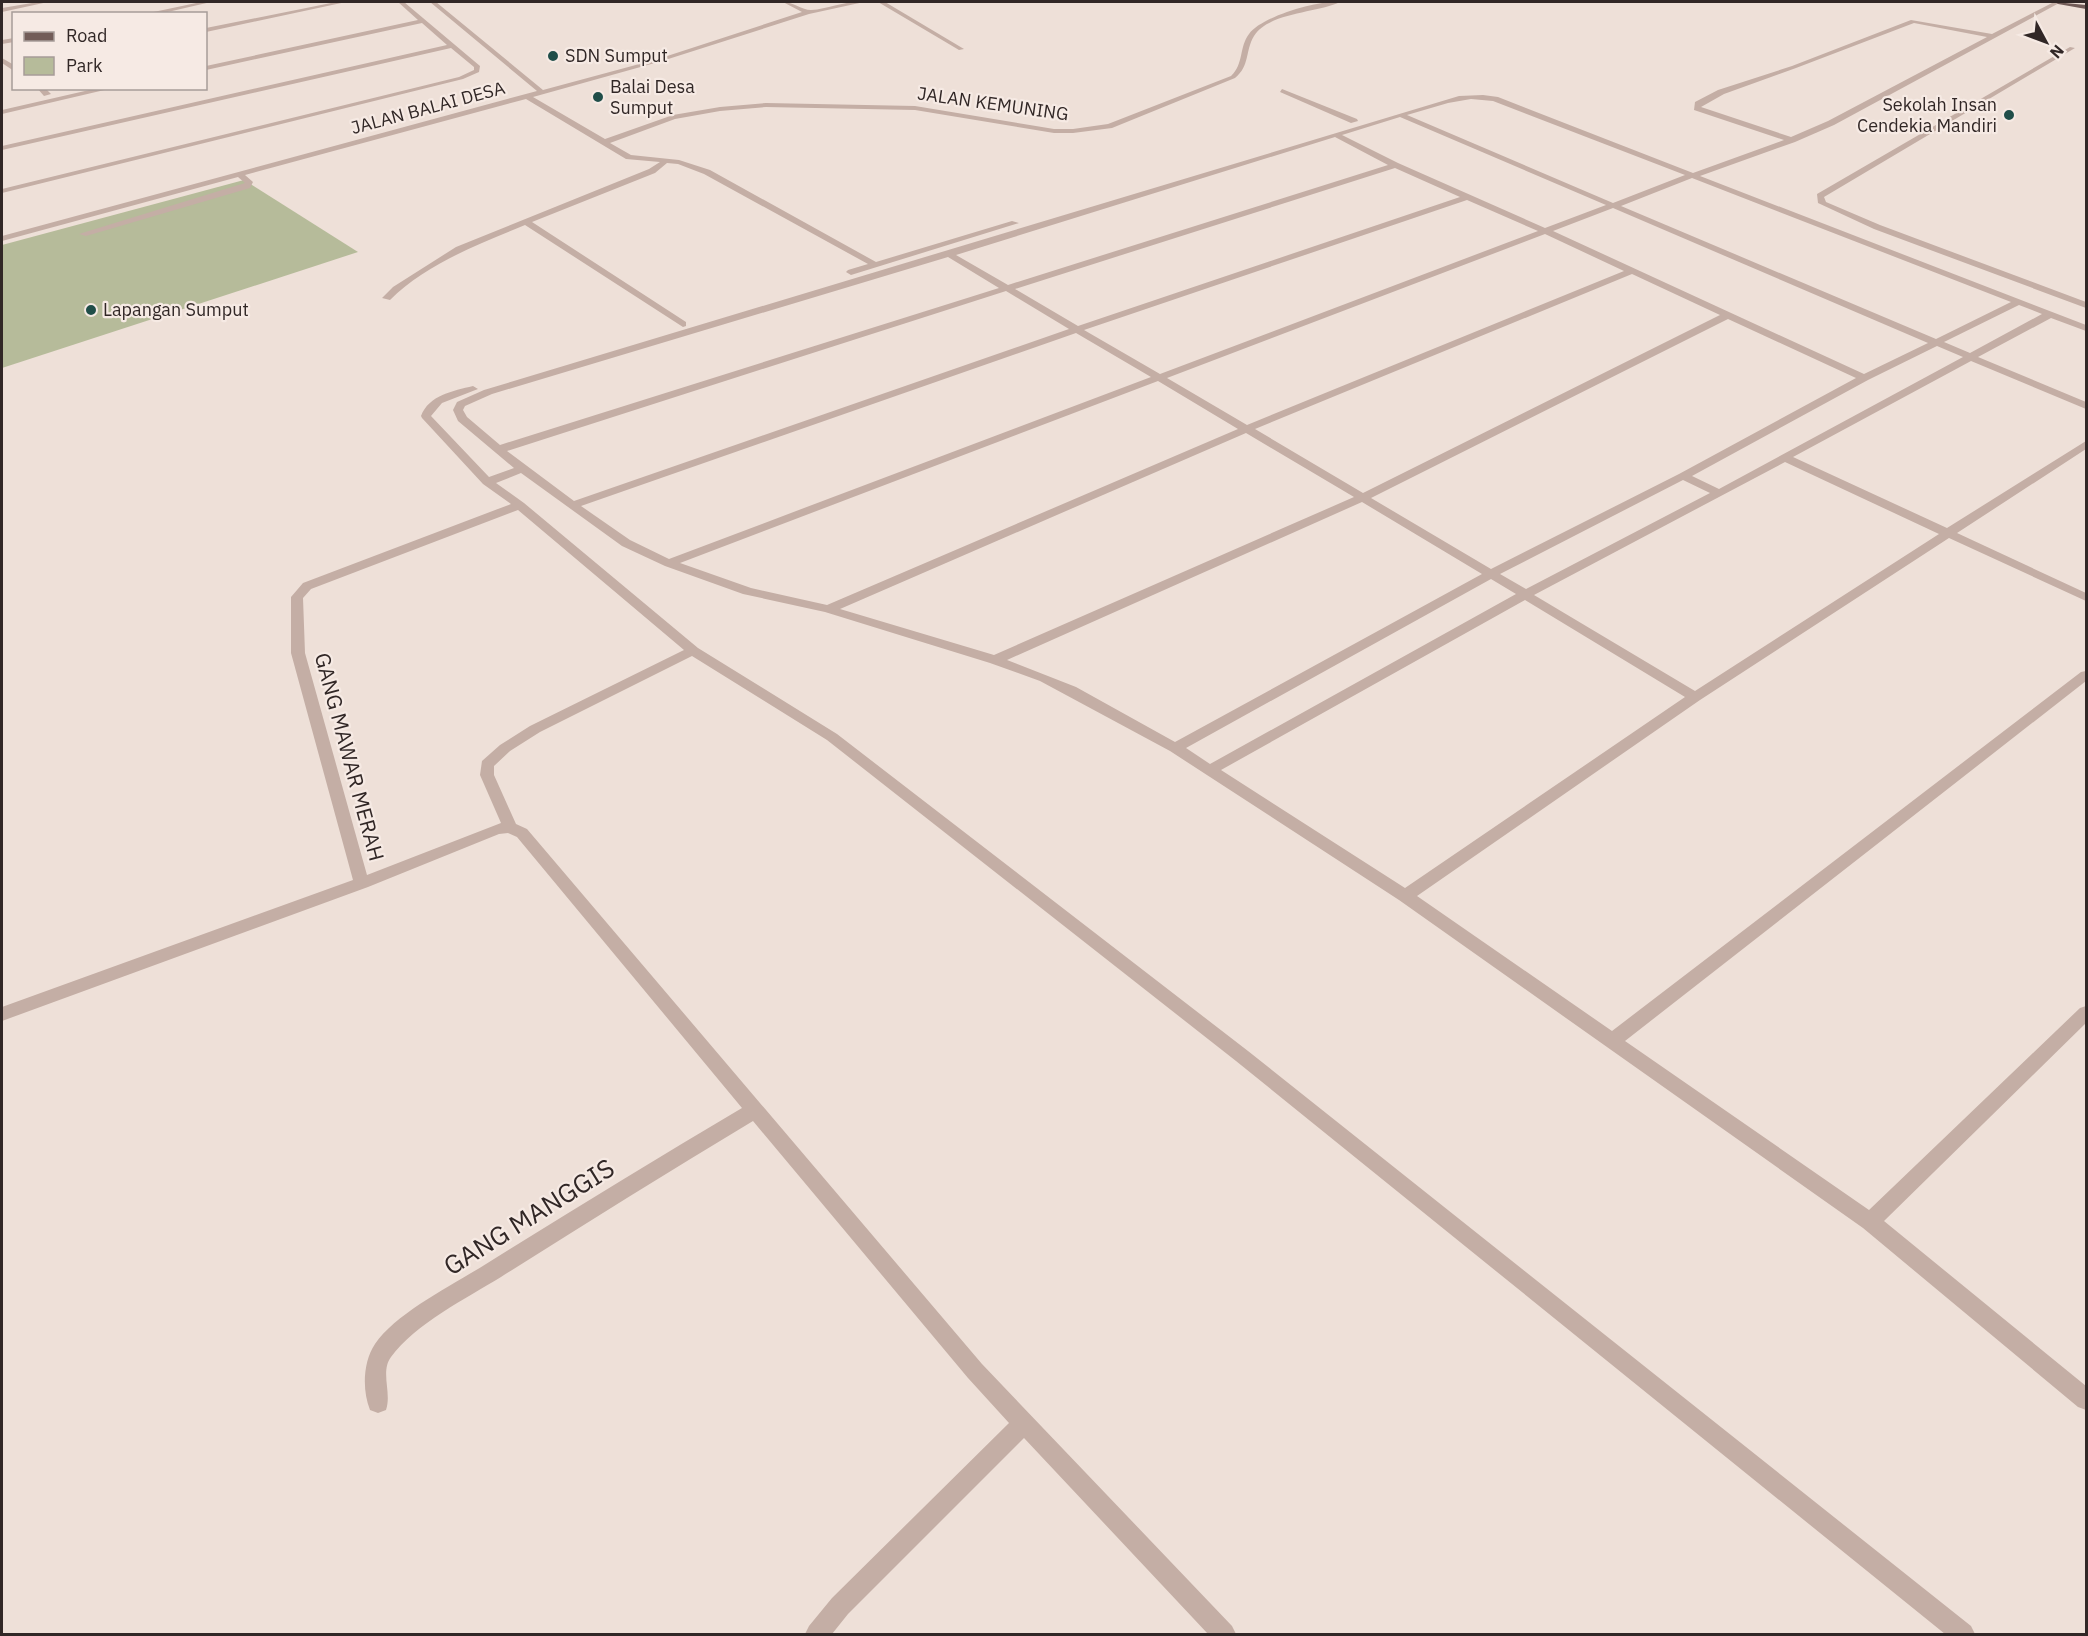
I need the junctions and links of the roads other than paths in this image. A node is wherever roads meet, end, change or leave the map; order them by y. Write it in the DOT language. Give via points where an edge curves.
graph roads {
  1 [pos="45,2"];
  2 [pos="208,2"];
  3 [pos="343,2"];
  4 [pos="401,2"];
  5 [pos="433,2"];
  6 [pos="786,2"];
  7 [pos="861,2"];
  8 [pos="881,2"];
  9 [pos="1296,2"];
  10 [pos="1337,2"];
  11 [pos="2058,2"];
  12 [pos="1311,7"];
  13 [pos="2086,7"];
  14 [pos="2,10"];
  15 [pos="157,12"];
  16 [pos="808,12"];
  17 [pos="419,18"];
  18 [pos="207,30"];
  19 [pos="1991,36"];
  20 [pos="454,45"];
  21 [pos="2072,48"];
  22 [pos="961,49"];
  23 [pos="207,60"];
  24 [pos="207,68"];
  25 [pos="42,90"];
  26 [pos="67,90"];
  27 [pos="82,90"];
  28 [pos="102,90"];
  29 [pos="1282,91"];
  30 [pos="89,93"];
  31 [pos="543,93"];
  32 [pos="47,94"];
  33 [pos="1475,95"];
  34 [pos="528,97"];
  35 [pos="2,104"];
  36 [pos="2,112"];
  37 [pos="1400,115"];
  38 [pos="1354,122"];
  39 [pos="1336,135"];
  40 [pos="1792,140"];
  41 [pos="605,142"];
  42 [pos="2,148"];
  43 [pos="665,160"];
  44 [pos="1395,165"];
  45 [pos="238,174"];
  46 [pos="1691,176"];
  47 [pos="2,191"];
  48 [pos="1468,197"];
  49 [pos="1614,206"];
  50 [pos="527,223"];
  51 [pos="1547,232"];
  52 [pos="83,234"];
  53 [pos="2,239"];
  54 [pos="949,254"];
  55 [pos="876,265"];
  56 [pos="1632,271"];
  57 [pos="1006,288"];
  58 [pos="387,298"];
  59 [pos="2019,302"];
  60 [pos="2086,305"];
  61 [pos="2050,314"];
  62 [pos="1728,315"];
  63 [pos="683,324"];
  64 [pos="2086,328"];
  65 [pos="1077,329"];
  66 [pos="1937,344"];
  67 [pos="1969,357"];
  68 [pos="1158,378"];
  69 [pos="1864,378"];
  70 [pos="2086,406"];
  71 [pos="1246,429"];
  72 [pos="2086,444"];
  73 [pos="497,450"];
  74 [pos="1783,457"];
  75 [pos="522,469"];
  76 [pos="1683,476"];
  77 [pos="487,482"];
  78 [pos="1719,494"];
  79 [pos="1361,498"];
  80 [pos="573,505"];
  81 [pos="520,506"];
  82 [pos="1946,533"];
  83 [pos="669,563"];
  84 [pos="1491,574"];
  85 [pos="1526,594"];
  86 [pos="2086,597"];
  87 [pos="828,609"];
  88 [pos="693,651"];
  89 [pos="995,660"];
  90 [pos="2086,675"];
  91 [pos="1695,698"];
  92 [pos="1175,748"];
  93 [pos="1210,770"];
  94 [pos="510,827"];
  95 [pos="362,883"];
  96 [pos="1405,896"];
  97 [pos="2086,1013"];
  98 [pos="2,1014"];
  99 [pos="1612,1041"];
  100 [pos="755,1110"];
  101 [pos="1870,1222"];
  102 [pos="2086,1400"];
  103 [pos="378,1402"];
  104 [pos="1023,1424"];
  105 [pos="817,1635"];
  106 [pos="1224,1635"];
  107 [pos="1963,1635"];
  1 -- 14 [label="street"];
  2 -- 15 [label="street"];
  3 -- 18 [label="street"];
  4 -- 17 [label="street"];
  5 -- 31 [label="street"];
  6 -- 16 [label="street"];
  7 -- 16 [label="street, JALAN BALAI DESA"];
  8 -- 22 [label="street"];
  9 -- 12 [label="street"];
  10 -- 12 [label="street, JALAN KEMUNING"];
  11 -- 13 [label="main road"];
  11 -- 19 [label="street"];
  12 -- 41 [label="street, JALAN KEMUNING" via="1257,30 1251,36 1243,67 1233,77 1109,126 1054,131 915,108 766,105 673,117"];
  16 -- 31 [label="street, JALAN BALAI DESA"];
  17 -- 20 [label="street"];
  17 -- 23 [label="street"];
  17 -- 24 [label="street"];
  19 -- 40 [label="street"];
  19 -- 40 [label="street" via="1913,21 1698,104 1697,108 1707,113"];
  20 -- 42 [label="street"];
  20 -- 47 [label="street" via="478,67 477,71"];
  21 -- 60 [label="street" via="1820,196 1822,203 1877,227"];
  25 -- 32 [label="street"];
  26 -- 32 [label="street"];
  27 -- 30 [label="street"];
  28 -- 30 [label="street"];
  29 -- 38 [label="street"];
  30 -- 36 [label="street"];
  31 -- 34 [label="street, JALAN BALAI DESA"];
  32 -- 35 [label="street"];
  33 -- 37 [label="street"];
  33 -- 38 [label="street" via="1440,96"];
  33 -- 46 [label="street" via="1495,99"];
  34 -- 41 [label="street"];
  34 -- 45 [label="street, JALAN BALAI DESA"];
  37 -- 39 [label="street"];
  37 -- 49 [label="street"];
  38 -- 55 [label="street"];
  39 -- 44 [label="street"];
  39 -- 54 [label="street"];
  40 -- 46 [label="street"];
  41 -- 43 [label="street" via="629,157"];
  43 -- 50 [label="street" via="652,171"];
  43 -- 55 [label="street" via="718,178"];
  44 -- 48 [label="street"];
  44 -- 57 [label="street"];
  45 -- 52 [label="street" via="249,182 247,186"];
  45 -- 53 [label="street, JALAN BALAI DESA"];
  46 -- 49 [label="street"];
  46 -- 59 [label="street"];
  48 -- 51 [label="street"];
  48 -- 65 [label="street"];
  49 -- 51 [label="street"];
  49 -- 66 [label="street"];
  50 -- 58 [label="street" via="442,258"];
  50 -- 63 [label="street"];
  51 -- 56 [label="street"];
  51 -- 68 [label="street"];
  54 -- 57 [label="street"];
  54 -- 73 [label="street" via="488,392 461,404 458,410 462,419"];
  55 -- 63 [label="street"];
  56 -- 62 [label="street"];
  56 -- 71 [label="street"];
  57 -- 65 [label="street"];
  57 -- 73 [label="street"];
  59 -- 61 [label="street"];
  59 -- 66 [label="street"];
  61 -- 64 [label="street"];
  61 -- 67 [label="street"];
  62 -- 69 [label="street"];
  62 -- 79 [label="street"];
  63 -- 77 [label="street" via="452,395 431,405 426,416"];
  65 -- 68 [label="street"];
  65 -- 80 [label="street"];
  66 -- 67 [label="street"];
  66 -- 69 [label="street"];
  67 -- 70 [label="street"];
  67 -- 74 [label="street"];
  68 -- 71 [label="street"];
  68 -- 83 [label="street"];
  69 -- 76 [label="street"];
  71 -- 79 [label="street"];
  71 -- 87 [label="street"];
  72 -- 82 [label="street"];
  73 -- 75 [label="street"];
  74 -- 78 [label="street"];
  74 -- 82 [label="street"];
  75 -- 77 [label="street"];
  75 -- 80 [label="street"];
  76 -- 78 [label="street"];
  76 -- 84 [label="street"];
  77 -- 81 [label="street"];
  78 -- 85 [label="street"];
  79 -- 84 [label="street"];
  79 -- 89 [label="street"];
  80 -- 83 [label="street" via="626,543"];
  81 -- 88 [label="street"];
  81 -- 95 [label="street, GANG MAWAR MERAH" via="307,586 297,597 298,653"];
  82 -- 86 [label="street"];
  82 -- 91 [label="street"];
  83 -- 87 [label="street" via="747,591"];
  84 -- 85 [label="street"];
  84 -- 92 [label="street"];
  85 -- 91 [label="street"];
  85 -- 93 [label="street"];
  87 -- 89 [label="street"];
  88 -- 94 [label="street" via="535,729 487,764 487,775"];
  88 -- 107 [label="street" via="832,737 1242,1056"];
  89 -- 92 [label="street" via="1071,690"];
  90 -- 99 [label="street"];
  91 -- 96 [label="street"];
  92 -- 93 [label="street"];
  93 -- 96 [label="street"];
  94 -- 95 [label="street"];
  94 -- 100 [label="street" via="522,833"];
  95 -- 98 [label="street"];
  96 -- 99 [label="street"];
  97 -- 101 [label="street"];
  99 -- 101 [label="street"];
  100 -- 103 [label="street, GANG MANGGIS" via="576,1218 408,1328 384,1349 375,1368"];
  100 -- 104 [label="street"];
  101 -- 102 [label="street"];
  104 -- 105 [label="street" via="840,1606"];
  104 -- 106 [label="street"];
}
